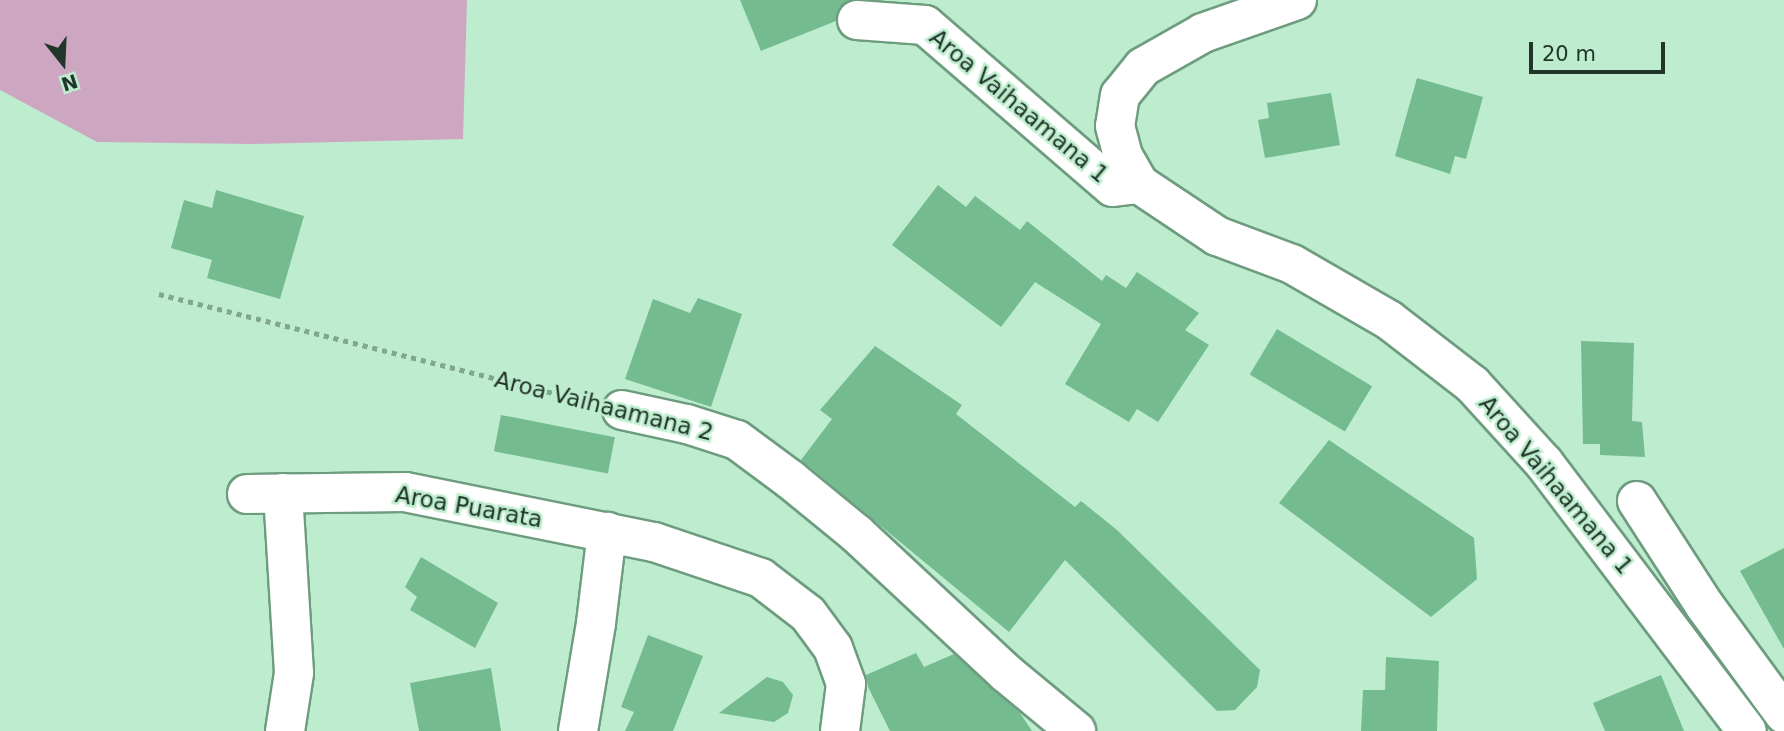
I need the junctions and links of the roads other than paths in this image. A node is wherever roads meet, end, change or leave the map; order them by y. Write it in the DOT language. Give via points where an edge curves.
graph roads {
  1 [pos="1297,0"];
  2 [pos="857,20"];
  3 [pos="1139,184"];
  4 [pos="622,410"];
  5 [pos="1637,501"];
  6 [pos="607,532"];
  7 [pos="1784,714"];
  8 [pos="285,731"];
  9 [pos="578,731"];
  10 [pos="840,731"];
  11 [pos="1076,731"];
  12 [pos="1747,731"];
  1 -- 3 [label="street, Aroa Vaihaamana 1" via="1203,33 1143,67 1120,95 1115,126 1123,156"];
  2 -- 3 [label="street, Aroa Vaihaamana 1" via="925,25 1114,187"];
  3 -- 12 [label="street, Aroa Vaihaamana 1" via="1217,236 1292,264 1389,320 1473,384 1567,492"];
  4 -- 11 [label="street, Aroa Vaihaamana 2" via="737,440 857,534 1006,673"];
  5 -- 7 [label="street, Aroa Vaihaamana 1" via="1705,606"];
  6 -- 8 [label="street, Aroa Puarata" via="405,492 265,493 294,673"];
  6 -- 9 [label="street"];
  6 -- 10 [label="street, Aroa Puarata" via="654,542 761,578 808,614 833,648 846,684"];
}
